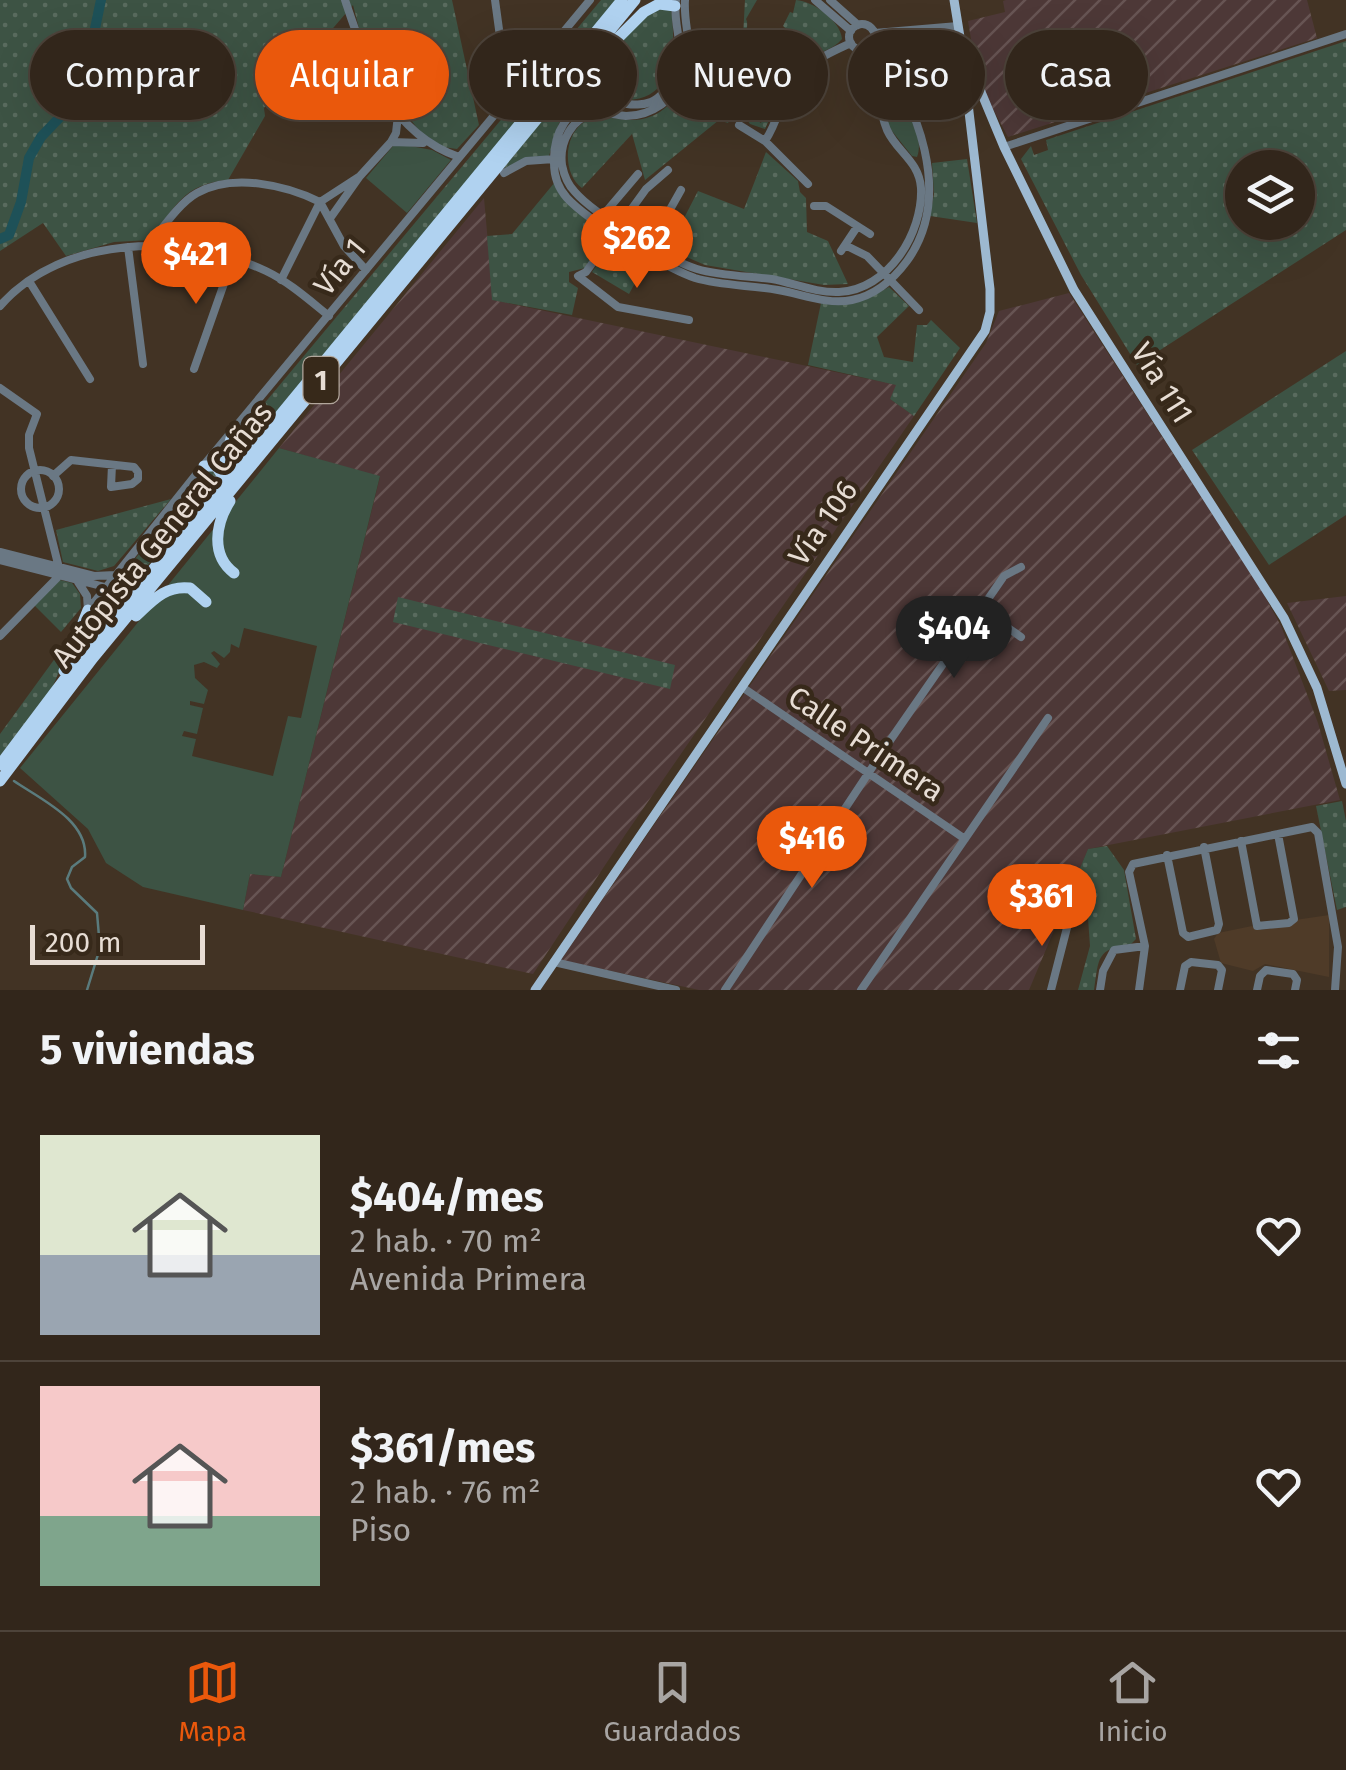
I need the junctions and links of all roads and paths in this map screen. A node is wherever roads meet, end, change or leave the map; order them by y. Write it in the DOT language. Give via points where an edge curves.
graph roads {
  1 [pos="345,0"];
  2 [pos="495,0"];
  3 [pos="574,0"];
  4 [pos="590,0"];
  5 [pos="622,0"];
  6 [pos="635,0"];
  7 [pos="814,0"];
  8 [pos="830,0"];
  9 [pos="954,0"];
  10 [pos="679,2"];
  11 [pos="584,8"];
  12 [pos="854,28"];
  13 [pos="357,30"];
  14 [pos="499,30"];
  15 [pos="610,30"];
  16 [pos="626,30"];
  17 [pos="868,30"];
  18 [pos="959,30"];
  19 [pos="1346,34"];
  20 [pos="848,45"];
  21 [pos="985,102"];
  22 [pos="397,120"];
  23 [pos="403,120"];
  24 [pos="534,120"];
  25 [pos="885,120"];
  26 [pos="914,120"];
  27 [pos="970,120"];
  28 [pos="992,121"];
  29 [pos="739,126"];
  30 [pos="410,127"];
  31 [pos="971,130"];
  32 [pos="404,140"];
  33 [pos="765,140"];
  34 [pos="391,142"];
  35 [pos="428,144"];
  36 [pos="1004,147"];
  37 [pos="459,157"];
  38 [pos="557,160"];
  39 [pos="921,167"];
  40 [pos="668,170"];
  41 [pos="504,173"];
  42 [pos="638,174"];
  43 [pos="360,176"];
  44 [pos="808,184"];
  45 [pos="681,190"];
  46 [pos="320,202"];
  47 [pos="814,206"];
  48 [pos="604,214"];
  49 [pos="330,217"];
  50 [pos="857,227"];
  51 [pos="616,228"];
  52 [pos="870,234"];
  53 [pos="650,245"];
  54 [pos="149,246"];
  55 [pos="128,247"];
  56 [pos="233,258"];
  57 [pos="366,270"];
  58 [pos="887,277"];
  59 [pos="718,278"];
  60 [pos="29,280"];
  61 [pos="281,280"];
  62 [pos="0,306"];
  63 [pos="920,310"];
  64 [pos="329,316"];
  65 [pos="372,318"];
  66 [pos="689,320"];
  67 [pos="143,364"];
  68 [pos="194,368"];
  69 [pos="90,380"];
  70 [pos="0,388"];
  71 [pos="233,431"];
  72 [pos="112,464"];
  73 [pos="204,466"];
  74 [pos="35,472"];
  75 [pos="222,475"];
  76 [pos="53,476"];
  77 [pos="216,492"];
  78 [pos="44,506"];
  79 [pos="0,552"];
  80 [pos="0,560"];
  81 [pos="1022,568"];
  82 [pos="58,571"];
  83 [pos="234,573"];
  84 [pos="115,575"];
  85 [pos="74,579"];
  86 [pos="104,587"];
  87 [pos="206,602"];
  88 [pos="982,609"];
  89 [pos="88,610"];
  90 [pos="0,636"];
  91 [pos="1021,637"];
  92 [pos="58,686"];
  93 [pos="742,687"];
  94 [pos="1048,718"];
  95 [pos="6,764"];
  96 [pos="868,772"];
  97 [pos="0,781"];
  98 [pos="1346,784"];
  99 [pos="1278,834"];
  100 [pos="965,838"];
  101 [pos="1240,841"];
  102 [pos="1204,847"];
  103 [pos="1167,855"];
  104 [pos="1346,911"];
  105 [pos="1333,914"];
  106 [pos="1070,916"];
  107 [pos="1145,946"];
  108 [pos="554,962"];
  109 [pos="535,990"];
  110 [pos="676,990"];
  111 [pos="725,990"];
  112 [pos="861,990"];
  113 [pos="1051,990"];
  114 [pos="1100,990"];
  115 [pos="1139,990"];
  116 [pos="1180,990"];
  117 [pos="1218,990"];
  118 [pos="1257,990"];
  119 [pos="1295,990"];
  120 [pos="1334,990"];
  1 -- 13 [label="street"];
  2 -- 14 [label="street"];
  3 -- 11 [label="street"];
  4 -- 11 [label="street, Vía 1"];
  5 -- 77 [label="highway, Autopista General Cañas / 1"];
  6 -- 15 [label="highway, Autopista General Cañas / 1"];
  7 -- 12 [label="street"];
  8 -- 12 [label="street"];
  9 -- 18 [label="main road, Vía 111"];
  10 -- 16 [label="highway" via="658,4"];
  10 -- 38 [label="street" via="680,59 664,98 578,108 561,126"];
  11 -- 37 [label="street, Vía 1"];
  12 -- 17 [label="street"];
  19 -- 36 [label="street"];
  20 -- 33 [label="street" via="801,71"];
  21 -- 28 [label="main road, Vía 111"];
  22 -- 34 [label="street"];
  23 -- 30 [label="street"];
  24 -- 65 [label="highway, Autopista General Cañas / 1"];
  25 -- 39 [label="street"];
  26 -- 39 [label="street"];
  27 -- 31 [label="main road, Vía 106"];
  28 -- 31 [label="main road"];
  28 -- 36 [label="main road, Vía 111"];
  29 -- 33 [label="street"];
  30 -- 32 [label="street"];
  30 -- 35 [label="street"];
  31 -- 93 [label="main road, Vía 106" via="990,290 985,331"];
  32 -- 34 [label="street"];
  32 -- 35 [label="street"];
  33 -- 44 [label="street"];
  34 -- 43 [label="street"];
  35 -- 37 [label="street"];
  36 -- 98 [label="main road, Vía 111" via="1074,290 1284,618 1317,688"];
  37 -- 57 [label="street, Vía 1"];
  38 -- 41 [label="street" via="526,161"];
  38 -- 48 [label="street" via="574,191"];
  38 -- 51 [label="street" via="567,198"];
  39 -- 58 [label="street" via="930,196 923,230 911,255"];
  40 -- 51 [label="street"];
  42 -- 48 [label="street"];
  43 -- 46 [label="street"];
  43 -- 49 [label="street"];
  45 -- 53 [label="street"];
  46 -- 49 [label="street"];
  46 -- 54 [label="street" via="266,186 218,186 195,194"];
  46 -- 61 [label="street"];
  47 -- 50 [label="street" via="826,206"];
  48 -- 51 [label="street"];
  49 -- 57 [label="street"];
  50 -- 52 [label="street"];
  50 -- 58 [label="street" via="843,248 868,256"];
  51 -- 53 [label="street"];
  51 -- 59 [label="street" via="668,267"];
  51 -- 66 [label="street" via="578,276 618,308"];
  53 -- 59 [label="street"];
  54 -- 55 [label="street"];
  54 -- 56 [label="street"];
  55 -- 60 [label="street" via="64,263"];
  55 -- 67 [label="street"];
  56 -- 61 [label="street"];
  56 -- 68 [label="street"];
  57 -- 64 [label="street, Vía 1"];
  58 -- 59 [label="street" via="865,296 844,301"];
  58 -- 63 [label="street"];
  60 -- 62 [label="street"];
  60 -- 69 [label="street"];
  61 -- 64 [label="street"];
  64 -- 71 [label="street, Vía 1"];
  65 -- 83 [label="highway" via="224,510 218,546"];
  65 -- 95 [label="highway, Autopista General Cañas / 1"];
  70 -- 74 [label="street" via="37,414 29,442"];
  71 -- 73 [label="street, Vía 1"];
  71 -- 75 [label="highway"];
  72 -- 76 [label="street" via="72,460"];
  73 -- 75 [label="highway" via="216,466"];
  73 -- 84 [label="street, Vía 1"];
  74 -- 76 [label="street" via="46,469"];
  74 -- 78 [label="street"];
  74 -- 78 [label="street" via="26,474 20,494 35,509"];
  75 -- 77 [label="highway"];
  76 -- 78 [label="street" via="61,484 54,503"];
  77 -- 92 [label="highway, Autopista General Cañas / 1"];
  78 -- 82 [label="street"];
  79 -- 82 [label="street"];
  80 -- 82 [label="street"];
  81 -- 88 [label="street" via="1004,576"];
  82 -- 84 [label="street"];
  82 -- 85 [label="street"];
  82 -- 90 [label="street"];
  84 -- 86 [label="street, Vía 1"];
  85 -- 86 [label="street"];
  85 -- 89 [label="street"];
  86 -- 89 [label="street, Vía 1"];
  87 -- 95 [label="highway" via="185,587 152,601"];
  88 -- 91 [label="street"];
  88 -- 96 [label="street"];
  89 -- 92 [label="highway"];
  92 -- 95 [label="highway, Autopista General Cañas / 1"];
  93 -- 96 [label="street, Calle Primera"];
  93 -- 108 [label="main road, Vía 106"];
  94 -- 100 [label="street"];
  95 -- 97 [label="highway, Autopista General Cañas / 1"];
  96 -- 100 [label="street, Calle Primera"];
  96 -- 111 [label="street"];
  99 -- 101 [label="street"];
  99 -- 101 [label="street" via="1294,919 1289,923 1257,926"];
  99 -- 105 [label="street" via="1312,827 1318,833"];
  100 -- 112 [label="street"];
  101 -- 102 [label="street"];
  102 -- 103 [label="street"];
  102 -- 103 [label="street" via="1219,924 1188,938"];
  103 -- 107 [label="street" via="1133,864 1129,872"];
  104 -- 105 [label="street"];
  105 -- 120 [label="street" via="1339,957"];
  106 -- 113 [label="street"];
  107 -- 114 [label="street" via="1114,950"];
  107 -- 115 [label="street"];
  108 -- 109 [label="main road, Vía 106"];
  108 -- 110 [label="street"];
  116 -- 117 [label="street" via="1191,962 1218,965"];
  118 -- 119 [label="street" via="1266,970 1293,974"];
}
